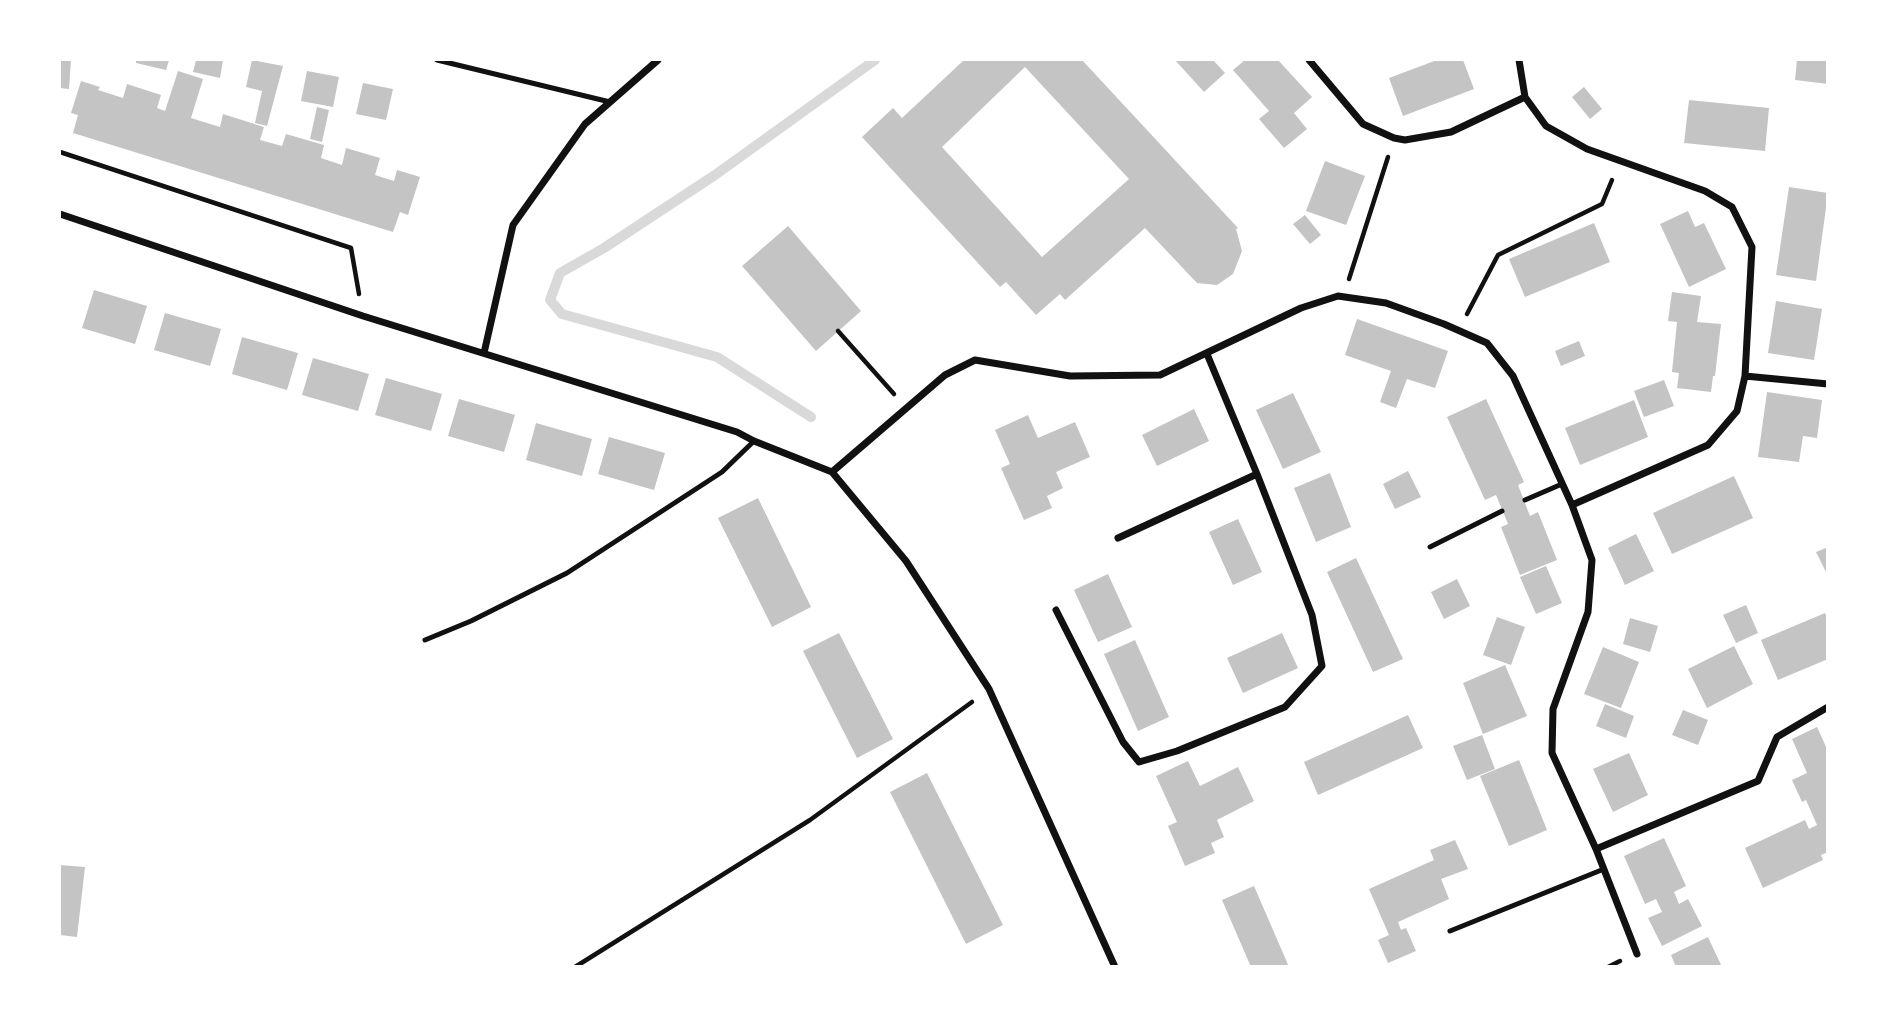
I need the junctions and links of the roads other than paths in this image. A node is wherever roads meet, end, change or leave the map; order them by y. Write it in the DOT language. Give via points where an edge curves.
graph roads {
  1 [pos="437,60"];
  2 [pos="658,60"];
  3 [pos="1308,60"];
  4 [pos="1519,60"];
  5 [pos="1525,97"];
  6 [pos="610,102"];
  7 [pos="60,214"];
  8 [pos="484,354"];
  9 [pos="1207,354"];
  10 [pos="1745,376"];
  11 [pos="1828,384"];
  12 [pos="754,441"];
  13 [pos="832,472"];
  14 [pos="1257,474"];
  15 [pos="1562,484"];
  16 [pos="1524,500"];
  17 [pos="1572,505"];
  18 [pos="1502,511"];
  19 [pos="1118,538"];
  20 [pos="1430,547"];
  21 [pos="1056,610"];
  22 [pos="425,640"];
  23 [pos="1828,706"];
  24 [pos="1596,849"];
  25 [pos="1604,869"];
  26 [pos="1450,931"];
  27 [pos="1637,954"];
  28 [pos="1115,967"];
  1 -- 6 [label="lane"];
  2 -- 6 [label="street"];
  3 -- 5 [label="street" via="1363,124 1405,140 1451,132"];
  4 -- 5 [label="street"];
  5 -- 10 [label="street" via="1546,127 1587,149 1705,191 1732,207 1752,247"];
  6 -- 8 [label="street" via="585,124 513,225"];
  7 -- 8 [label="street"];
  8 -- 12 [label="street"];
  9 -- 13 [label="street" via="1160,375 1070,376 975,360 945,375"];
  9 -- 14 [label="street"];
  9 -- 15 [label="street" via="1301,308 1338,296 1386,303 1487,343 1513,376"];
  10 -- 11 [label="street"];
  10 -- 17 [label="street" via="1737,411 1708,445"];
  12 -- 13 [label="street"];
  12 -- 22 [label="lane" via="722,472 567,573"];
  13 -- 28 [label="street" via="906,561 989,689"];
  14 -- 19 [label="street"];
  14 -- 21 [label="street" via="1312,615 1322,666 1285,707 1139,762 1123,742"];
  15 -- 16 [label="lane"];
  15 -- 17 [label="street"];
  17 -- 24 [label="street" via="1592,560 1588,612 1553,709 1552,753"];
  18 -- 20 [label="lane"];
  23 -- 24 [label="street" via="1777,737 1758,781"];
  24 -- 25 [label="street"];
  25 -- 26 [label="lane"];
  25 -- 27 [label="street"];
}
